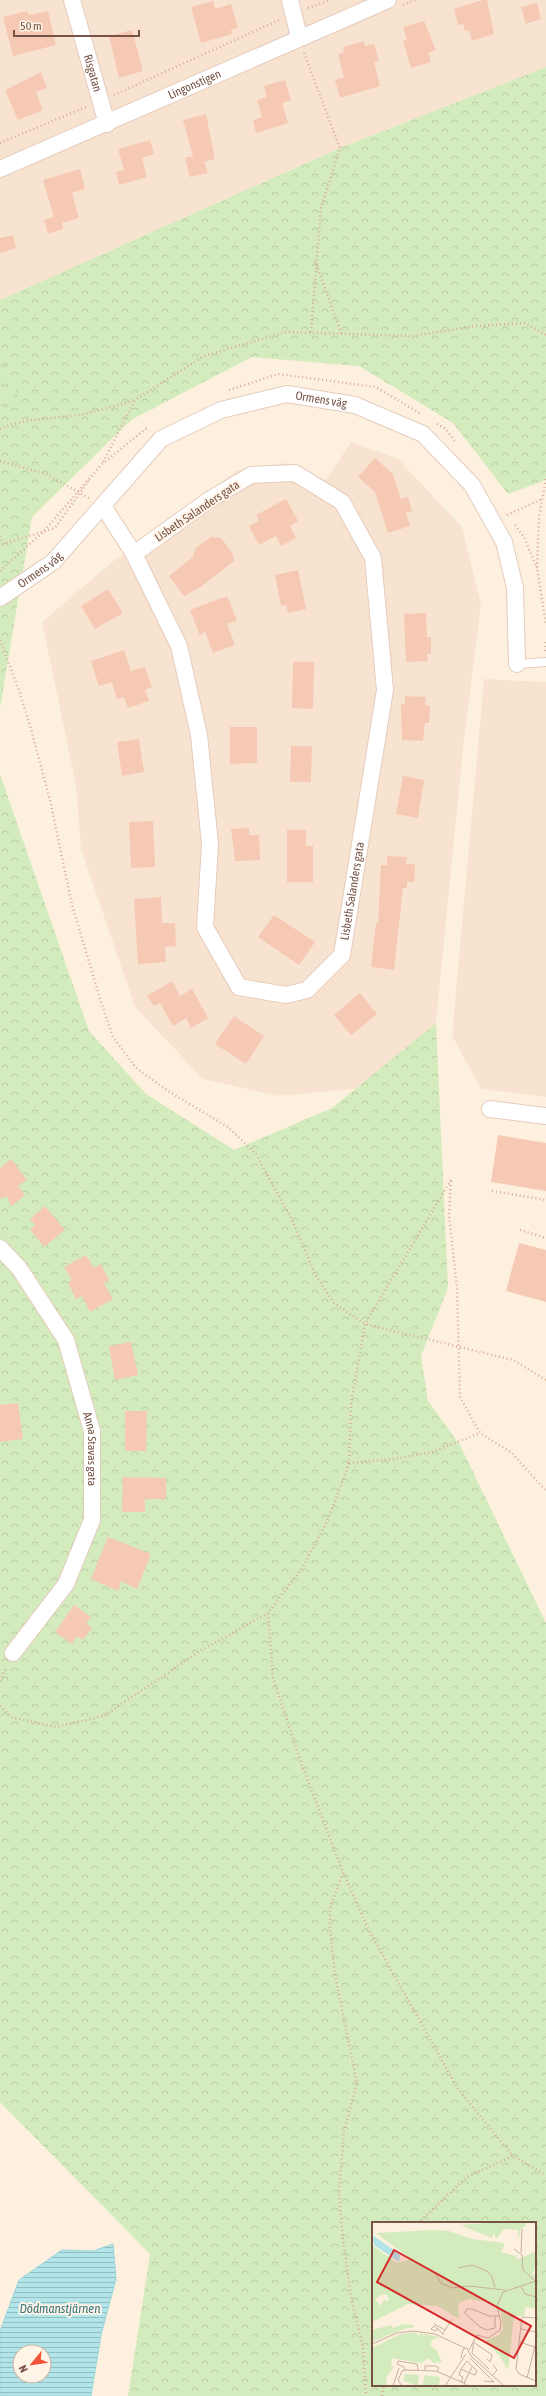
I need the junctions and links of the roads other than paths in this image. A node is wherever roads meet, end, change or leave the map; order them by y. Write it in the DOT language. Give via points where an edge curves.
graph roads {
  1 [pos="72,0"];
  2 [pos="388,0"];
  3 [pos="292,7"];
  4 [pos="299,37"];
  5 [pos="106,124"];
  6 [pos="0,169"];
  7 [pos="103,506"];
  8 [pos="134,554"];
  9 [pos="0,598"];
  10 [pos="546,662"];
  11 [pos="517,664"];
  12 [pos="490,1109"];
  13 [pos="546,1116"];
  14 [pos="0,1248"];
  15 [pos="14,1653"];
  1 -- 5 [label="street, Risgatan"];
  2 -- 4 [label="street, Lingonstigen"];
  3 -- 4 [label="street"];
  4 -- 5 [label="street, Lingonstigen"];
  5 -- 6 [label="street, Lingonstigen"];
  7 -- 8 [label="street, Lisbeth Salanders gata"];
  7 -- 9 [label="street, Ormens väg" via="53,562"];
  7 -- 11 [label="street, Ormens väg" via="124,478 161,439 221,410 287,394 355,405 423,434 472,485 504,542 515,588"];
  8 -- 8 [label="street, Lisbeth Salanders gata" via="179,646 200,735 210,844 205,927 240,987 286,995 307,990 342,955 385,690 373,558 342,502 295,473 251,475 209,500"];
  10 -- 11 [label="lane, Ormens väg"];
  12 -- 13 [label="street"];
  14 -- 15 [label="street, Anna Stavas gata" via="19,1268 66,1340 92,1431 92,1520 66,1584"];
}
